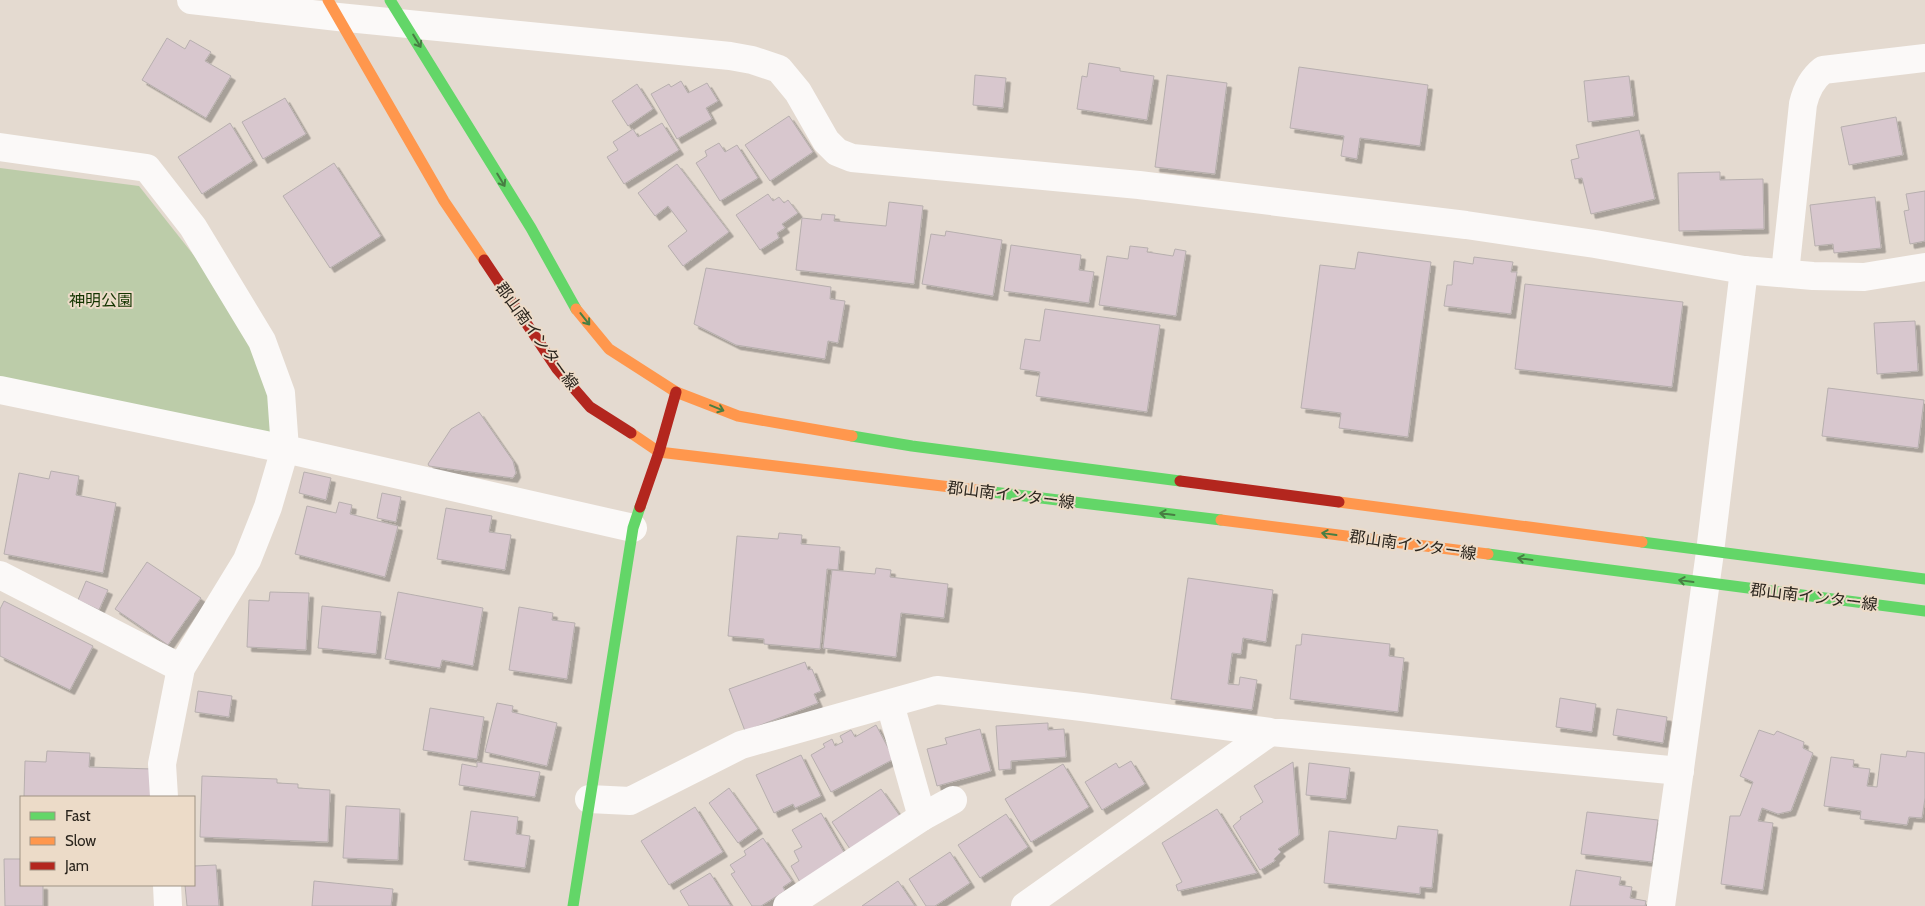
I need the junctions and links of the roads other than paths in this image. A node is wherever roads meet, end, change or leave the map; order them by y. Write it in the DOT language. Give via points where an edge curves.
graph roads {
  1 [pos="190,0"];
  2 [pos="390,0"];
  3 [pos="333,9"];
  4 [pos="406,23"];
  5 [pos="1925,58"];
  6 [pos="0,147"];
  7 [pos="1925,267"];
  8 [pos="1744,270"];
  9 [pos="1785,273"];
  10 [pos="0,390"];
  11 [pos="676,392"];
  12 [pos="285,450"];
  13 [pos="659,452"];
  14 [pos="632,528"];
  15 [pos="1710,552"];
  16 [pos="0,575"];
  17 [pos="1925,579"];
  18 [pos="1706,583"];
  19 [pos="1925,611"];
  20 [pos="181,668"];
  21 [pos="890,704"];
  22 [pos="1270,732"];
  23 [pos="1680,771"];
  24 [pos="164,796"];
  25 [pos="589,799"];
  26 [pos="953,800"];
  27 [pos="922,817"];
  28 [pos="167,886"];
  29 [pos="168,906"];
  30 [pos="573,906"];
  31 [pos="787,906"];
  32 [pos="1025,906"];
  33 [pos="1661,906"];
  1 -- 3 [label="street"];
  2 -- 4 [label="street"];
  3 -- 4 [label="street"];
  3 -- 13 [label="street, 郡山南インター線" via="444,200 557,369 590,407"];
  4 -- 8 [label="street" via="730,56 768,64 779,69 798,92 826,141 837,152 852,158 1139,185 1436,222 1594,244"];
  4 -- 11 [label="street, one-way" via="576,308 609,348"];
  5 -- 9 [label="street" via="1824,70 1817,75 1805,94 1803,104"];
  6 -- 12 [label="street" via="147,168 193,227 262,341 281,393"];
  7 -- 9 [label="street" via="1864,276"];
  8 -- 9 [label="street"];
  8 -- 15 [label="street"];
  10 -- 12 [label="street"];
  11 -- 13 [label="street"];
  11 -- 15 [label="street, one-way" via="738,416 912,446"];
  12 -- 14 [label="street"];
  12 -- 20 [label="street" via="268,507 247,560"];
  13 -- 14 [label="street"];
  18 -- 13 [label="street, 郡山南インター線, one-way"];
  14 -- 25 [label="street"];
  15 -- 17 [label="street"];
  15 -- 18 [label="street"];
  16 -- 20 [label="street"];
  18 -- 19 [label="street, 郡山南インター線"];
  18 -- 23 [label="street"];
  20 -- 24 [label="street" via="162,764"];
  21 -- 22 [label="street" via="937,690"];
  21 -- 25 [label="street" via="741,745 630,801"];
  21 -- 27 [label="street"];
  22 -- 23 [label="street"];
  22 -- 32 [label="street"];
  23 -- 33 [label="street"];
  25 -- 30 [label="street"];
  26 -- 27 [label="street"];
  27 -- 31 [label="street"];
  28 -- 29 [label="street"];
}
